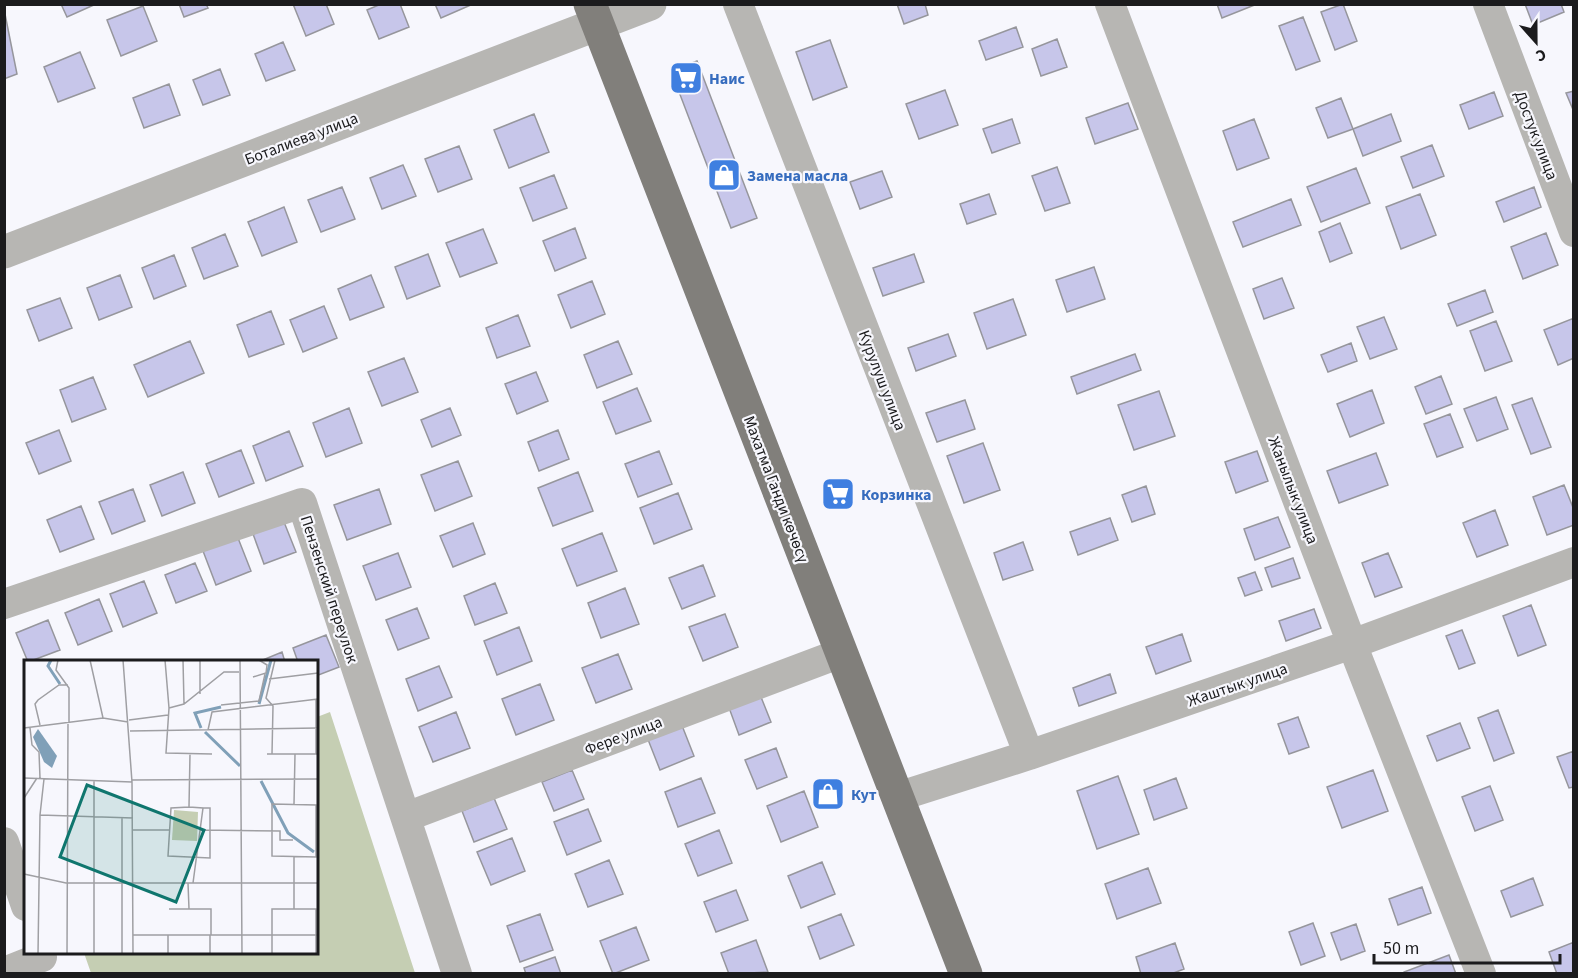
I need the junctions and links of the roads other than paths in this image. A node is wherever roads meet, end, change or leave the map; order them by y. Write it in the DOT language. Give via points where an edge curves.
graph roads {
  1 [pos="650,4"];
  2 [pos="738,4"];
  3 [pos="1110,4"];
  4 [pos="1488,4"];
  5 [pos="594,14"];
  6 [pos="1574,232"];
  7 [pos="4,252"];
  8 [pos="1574,562"];
  9 [pos="4,604"];
  10 [pos="1352,644"];
  11 [pos="841,653"];
  12 [pos="1029,755"];
  13 [pos="897,797"];
  14 [pos="406,817"];
  15 [pos="4,842"];
  16 [pos="24,900"];
  17 [pos="43,961"];
  18 [pos="4,972"];
  19 [pos="458,974"];
  20 [pos="966,974"];
  21 [pos="1481,974"];
  1 -- 5 [label="street, Боталиева улица"];
  2 -- 12 [label="street, Курулуш улица"];
  3 -- 10 [label="street, Жанылык улица"];
  4 -- 6 [label="street, Достук улица"];
  5 -- 7 [label="street, Боталиева улица"];
  5 -- 11 [label="main road, Махатма Ганди көчөсү"];
  8 -- 10 [label="street, Жаштык улица"];
  9 -- 14 [label="street, Пензенский переулок" via="302,503"];
  10 -- 12 [label="street, Жаштык улица"];
  10 -- 21 [label="street, Жанылык улица"];
  11 -- 13 [label="main road, Махатма Ганди көчөсү"];
  11 -- 14 [label="street, Фере улица"];
  12 -- 13 [label="street, Жаштык улица"];
  13 -- 20 [label="main road, Махатма Ганди көчөсү"];
  14 -- 19 [label="street, Пензенский переулок"];
  15 -- 16 [label="street"];
  17 -- 18 [label="street"];
}
